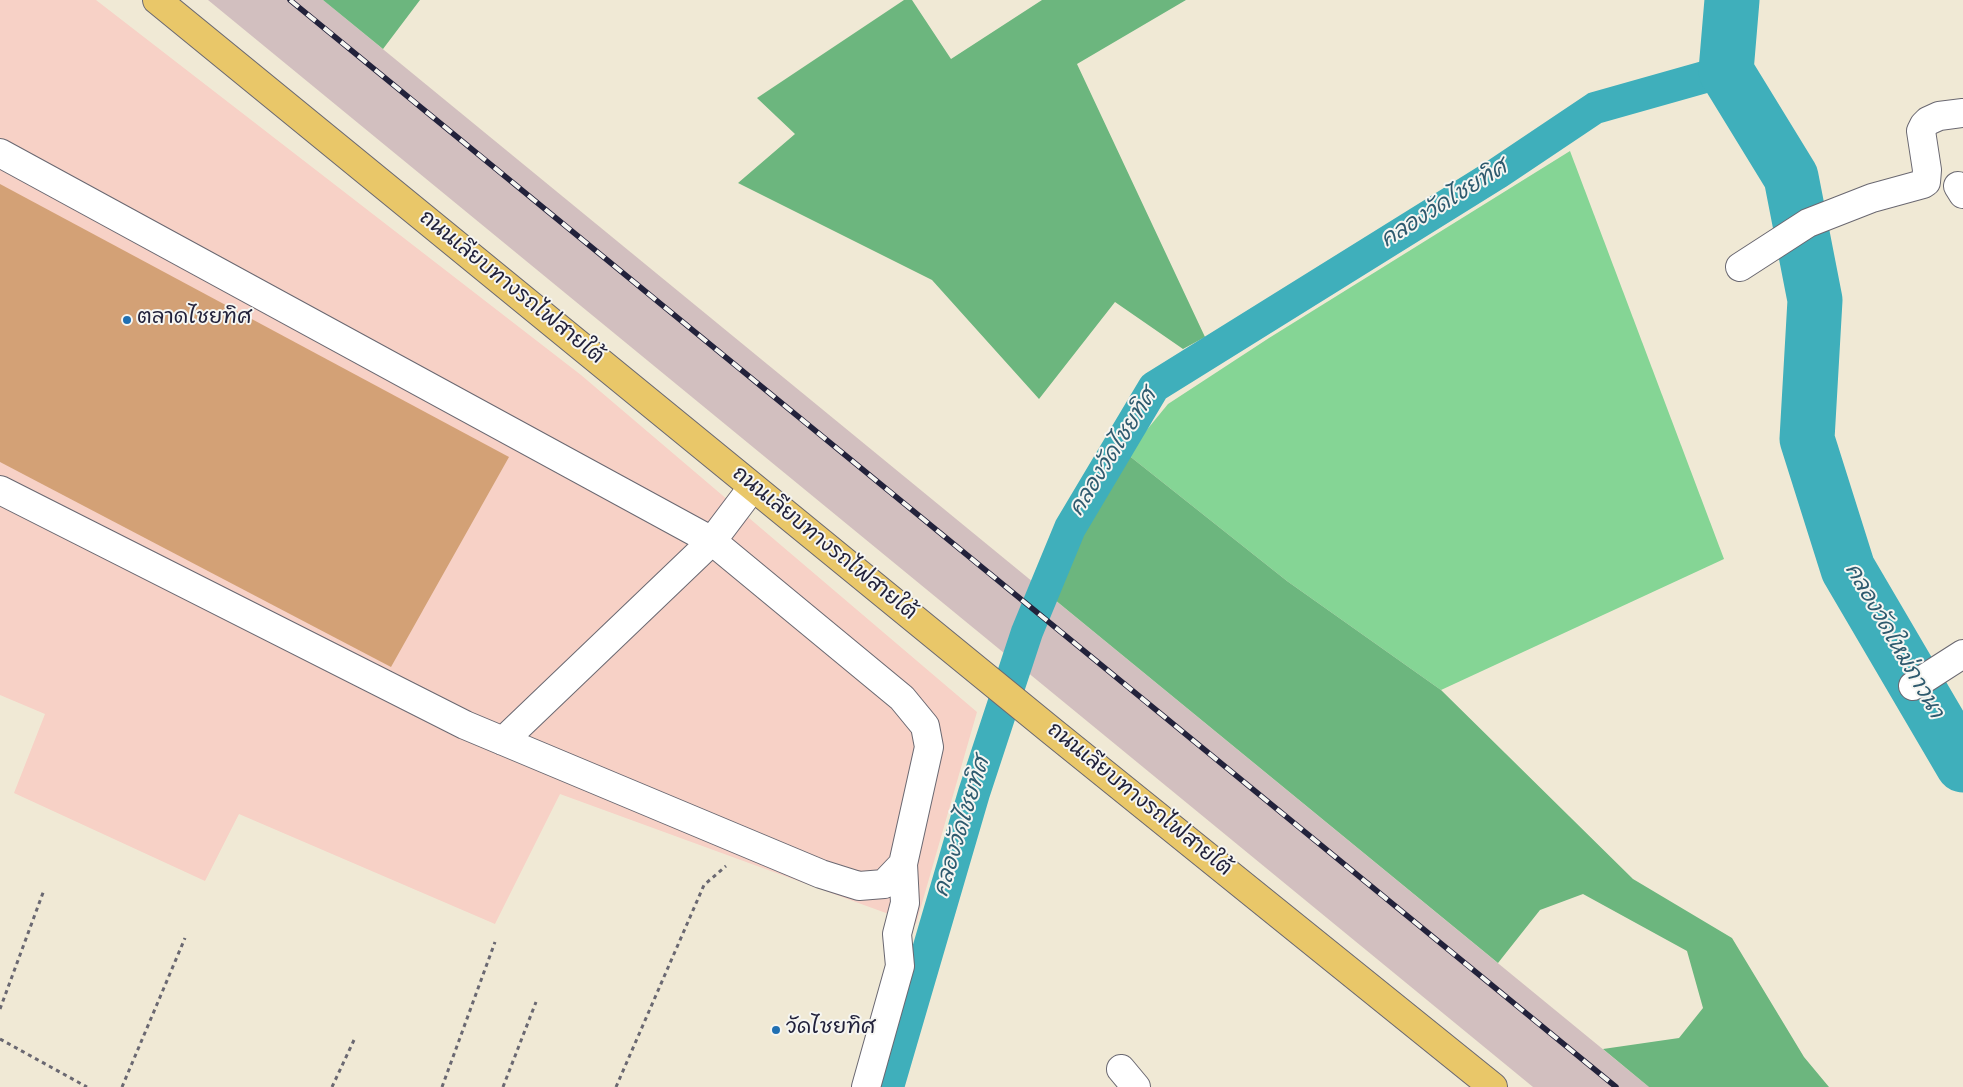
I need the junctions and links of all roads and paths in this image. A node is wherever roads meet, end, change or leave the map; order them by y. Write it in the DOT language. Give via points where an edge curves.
graph roads {
  1 [pos="157,0"];
  2 [pos="1963,112"];
  3 [pos="0,153"];
  4 [pos="1740,267"];
  5 [pos="752,488"];
  6 [pos="0,490"];
  7 [pos="712,541"];
  8 [pos="1963,654"];
  9 [pos="1918,683"];
  10 [pos="503,741"];
  11 [pos="731,862"];
  12 [pos="903,864"];
  13 [pos="44,890"];
  14 [pos="185,938"];
  15 [pos="495,942"];
  16 [pos="536,1002"];
  17 [pos="0,1009"];
  18 [pos="0,1039"];
  19 [pos="354,1040"];
  20 [pos="87,1087"];
  21 [pos="122,1087"];
  22 [pos="332,1087"];
  23 [pos="442,1087"];
  24 [pos="503,1087"];
  25 [pos="616,1087"];
  26 [pos="866,1087"];
  27 [pos="1493,1087"];
  1 -- 5 [label="main road, ถนนเลียบทางรถไฟสายใต้"];
  2 -- 4 [label="street" via="1939,116 1924,125 1921,131 1926,182 1808,222"];
  3 -- 7 [label="street"];
  5 -- 7 [label="street"];
  5 -- 27 [label="main road, ถนนเลียบทางรถไฟสายใต้"];
  6 -- 10 [label="street" via="465,725"];
  7 -- 10 [label="street"];
  7 -- 12 [label="street" via="902,698 925,726 929,747"];
  8 -- 9 [label="street"];
  10 -- 12 [label="street" via="821,874 859,886 884,884"];
  11 -- 25 [label="path" via="704,885"];
  12 -- 26 [label="street" via="905,903 897,934 900,966"];
  13 -- 17 [label="path"];
  14 -- 21 [label="path"];
  15 -- 23 [label="path"];
  16 -- 24 [label="path"];
  18 -- 20 [label="path"];
  19 -- 22 [label="path"];
}
